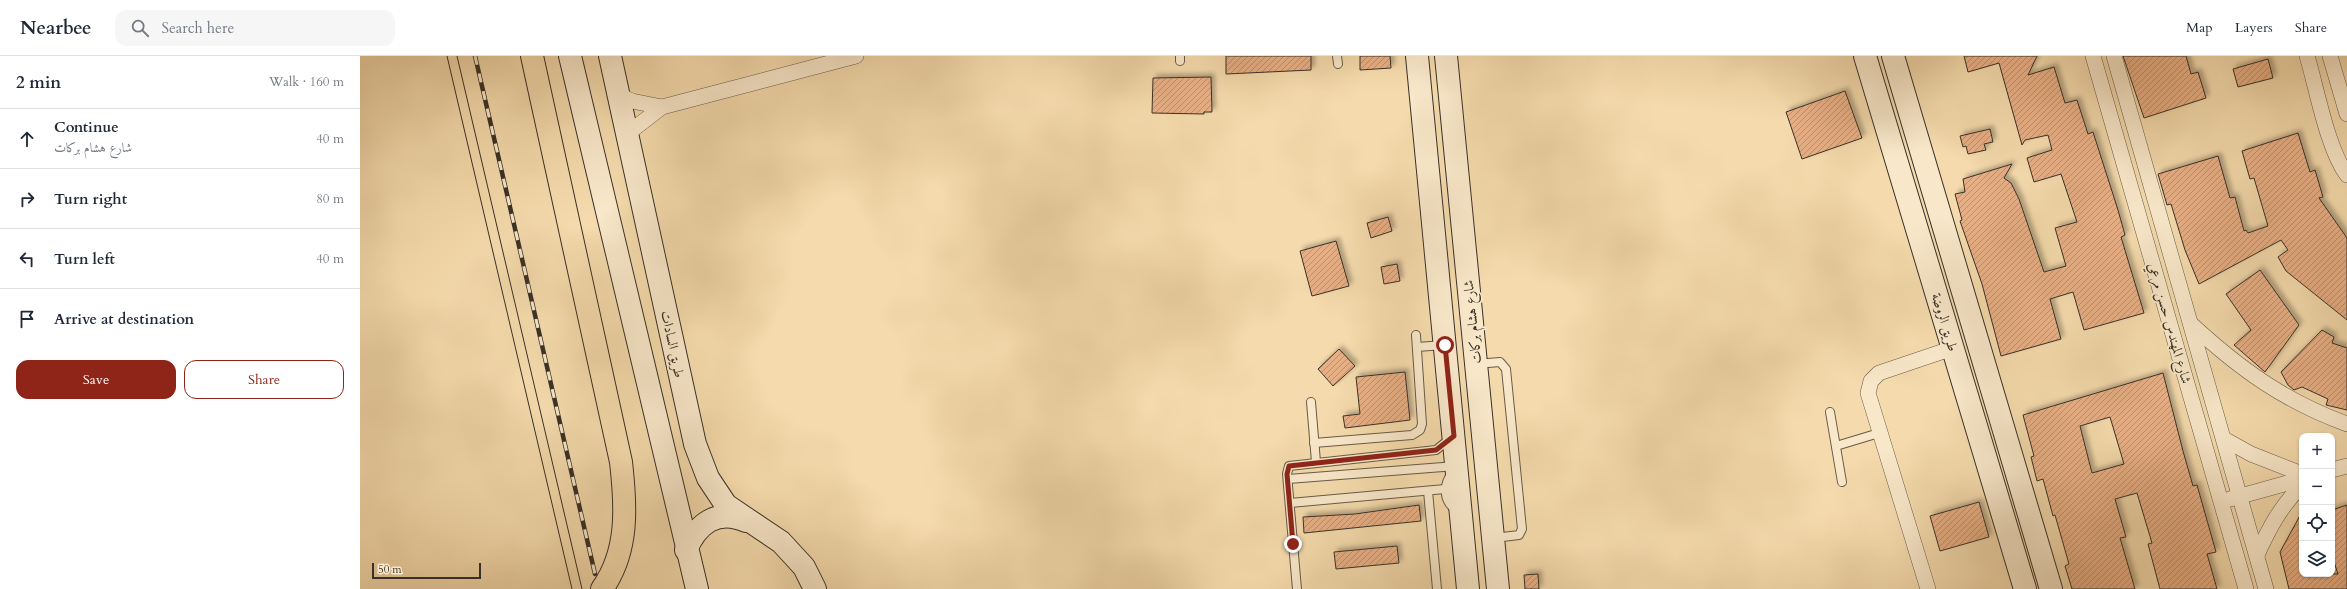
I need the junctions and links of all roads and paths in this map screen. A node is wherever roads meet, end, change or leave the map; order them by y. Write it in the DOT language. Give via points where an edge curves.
graph roads {
  1 [pos="532,56"];
  2 [pos="570,56"];
  3 [pos="610,56"];
  4 [pos="856,56"];
  5 [pos="1417,56"];
  6 [pos="1446,56"];
  7 [pos="1865,56"];
  8 [pos="1893,56"];
  9 [pos="2093,56"];
  10 [pos="2114,56"];
  11 [pos="2307,56"];
  12 [pos="2330,56"];
  13 [pos="834,59"];
  14 [pos="618,95"];
  15 [pos="662,107"];
  16 [pos="2347,114"];
  17 [pos="1454,132"];
  18 [pos="627,134"];
  19 [pos="1425,137"];
  20 [pos="2347,175"];
  21 [pos="1943,227"];
  22 [pos="1919,237"];
  23 [pos="1962,291"];
  24 [pos="1938,299"];
  25 [pos="2191,324"];
  26 [pos="1416,335"];
  27 [pos="1445,345"];
  28 [pos="1417,347"];
  29 [pos="1953,348"];
  30 [pos="1476,364"];
  31 [pos="1311,402"];
  32 [pos="1830,412"];
  33 [pos="2347,424"];
  34 [pos="1879,433"];
  35 [pos="1454,436"];
  36 [pos="2224,439"];
  37 [pos="1314,443"];
  38 [pos="695,444"];
  39 [pos="1836,446"];
  40 [pos="665,454"];
  41 [pos="1316,462"];
  42 [pos="2347,466"];
  43 [pos="1456,467"];
  44 [pos="2335,469"];
  45 [pos="2299,473"];
  46 [pos="1288,479"];
  47 [pos="2299,480"];
  48 [pos="1842,482"];
  49 [pos="2299,488"];
  50 [pos="1445,489"];
  51 [pos="1428,491"];
  52 [pos="2240,496"];
  53 [pos="2221,502"];
  54 [pos="1290,503"];
  55 [pos="1461,513"];
  56 [pos="752,524"];
  57 [pos="1493,538"];
  58 [pos="686,550"];
  59 [pos="2257,555"];
  60 [pos="602,589"];
  61 [pos="696,589"];
  62 [pos="815,589"];
  63 [pos="1297,589"];
  64 [pos="1437,589"];
  65 [pos="1468,589"];
  66 [pos="1498,589"];
  67 [pos="1928,589"];
  68 [pos="2025,589"];
  69 [pos="2051,589"];
  70 [pos="2246,589"];
  71 [pos="2266,589"];
  1 -- 60 [label="main road" via="621,462 626,505 625,526 614,567"];
  2 -- 40 [label="street"];
  3 -- 14 [label="street, طريق السادات"];
  4 -- 13 [label="street"];
  5 -- 19 [label="street, شارع هشام بركات"];
  6 -- 17 [label="street, شارع هشام بركات"];
  7 -- 22 [label="street, طريق الروضة"];
  8 -- 21 [label="street, طريق الروضة"];
  9 -- 53 [label="street, شارع المهندس حسن مرعي"];
  10 -- 25 [label="street, شارع المهندس حسن مرعي"];
  11 -- 20 [label="street" via="2330,137"];
  12 -- 16 [label="street"];
  13 -- 15 [label="street"];
  14 -- 15 [label="street" via="632,101"];
  14 -- 18 [label="street, طريق السادات"];
  15 -- 18 [label="street"];
  17 -- 19 [label="street"];
  17 -- 30 [label="street, شارع هشام بركات"];
  18 -- 38 [label="street, طريق السادات"];
  19 -- 27 [label="street, شارع هشام بركات"];
  21 -- 22 [label="street" via="1940,235 1933,239"];
  21 -- 23 [label="street, طريق الروضة"];
  22 -- 24 [label="street, طريق الروضة"];
  23 -- 24 [label="street" via="1956,288 1948,289 1942,292"];
  23 -- 69 [label="street, طريق الروضة"];
  24 -- 29 [label="street, طريق الروضة"];
  25 -- 33 [label="street" via="2230,359 2273,390 2320,414"];
  25 -- 36 [label="street, شارع المهندس حسن مرعي"];
  26 -- 28 [label="lane"];
  27 -- 28 [label="lane"];
  27 -- 35 [label="street, شارع هشام بركات"];
  28 -- 37 [label="lane" via="1422,424 1420,430 1412,435"];
  29 -- 34 [label="street" via="1885,371 1875,377 1869,387 1868,399"];
  29 -- 68 [label="street, طريق الروضة"];
  30 -- 57 [label="street, شارع هشام بركات"];
  30 -- 57 [label="lane" via="1500,362 1506,369 1522,529 1519,535"];
  31 -- 37 [label="lane"];
  32 -- 39 [label="lane"];
  34 -- 39 [label="lane"];
  34 -- 67 [label="street"];
  35 -- 41 [label="lane" via="1436,450"];
  35 -- 43 [label="street, شارع هشام بركات"];
  36 -- 45 [label="street" via="2251,454"];
  36 -- 52 [label="street, شارع المهندس حسن مرعي"];
  37 -- 41 [label="lane"];
  38 -- 40 [label="street" via="688,458 680,461 672,460"];
  38 -- 56 [label="street, طريق السادات" via="708,478 726,505"];
  39 -- 48 [label="lane"];
  40 -- 58 [label="street"];
  41 -- 46 [label="lane" via="1289,466"];
  42 -- 44 [label="street"];
  43 -- 46 [label="lane"];
  43 -- 50 [label="lane"];
  43 -- 55 [label="street, شارع هشام بركات"];
  46 -- 54 [label="lane"];
  47 -- 52 [label="street"];
  49 -- 59 [label="street" via="2270,526"];
  50 -- 51 [label="lane"];
  50 -- 55 [label="lane" via="1449,504"];
  51 -- 54 [label="lane"];
  51 -- 64 [label="lane"];
  52 -- 53 [label="street"];
  52 -- 59 [label="street, شارع المهندس حسن مرعي"];
  53 -- 70 [label="street, شارع المهندس حسن مرعي"];
  54 -- 63 [label="lane"];
  55 -- 65 [label="street, شارع هشام بركات"];
  56 -- 58 [label="street" via="737,517 720,516 697,530"];
  56 -- 62 [label="street, طريق السادات" via="781,542 804,567"];
  57 -- 66 [label="street, شارع هشام بركات"];
  58 -- 61 [label="street"];
  59 -- 71 [label="street, شارع المهندس حسن مرعي"];
}
